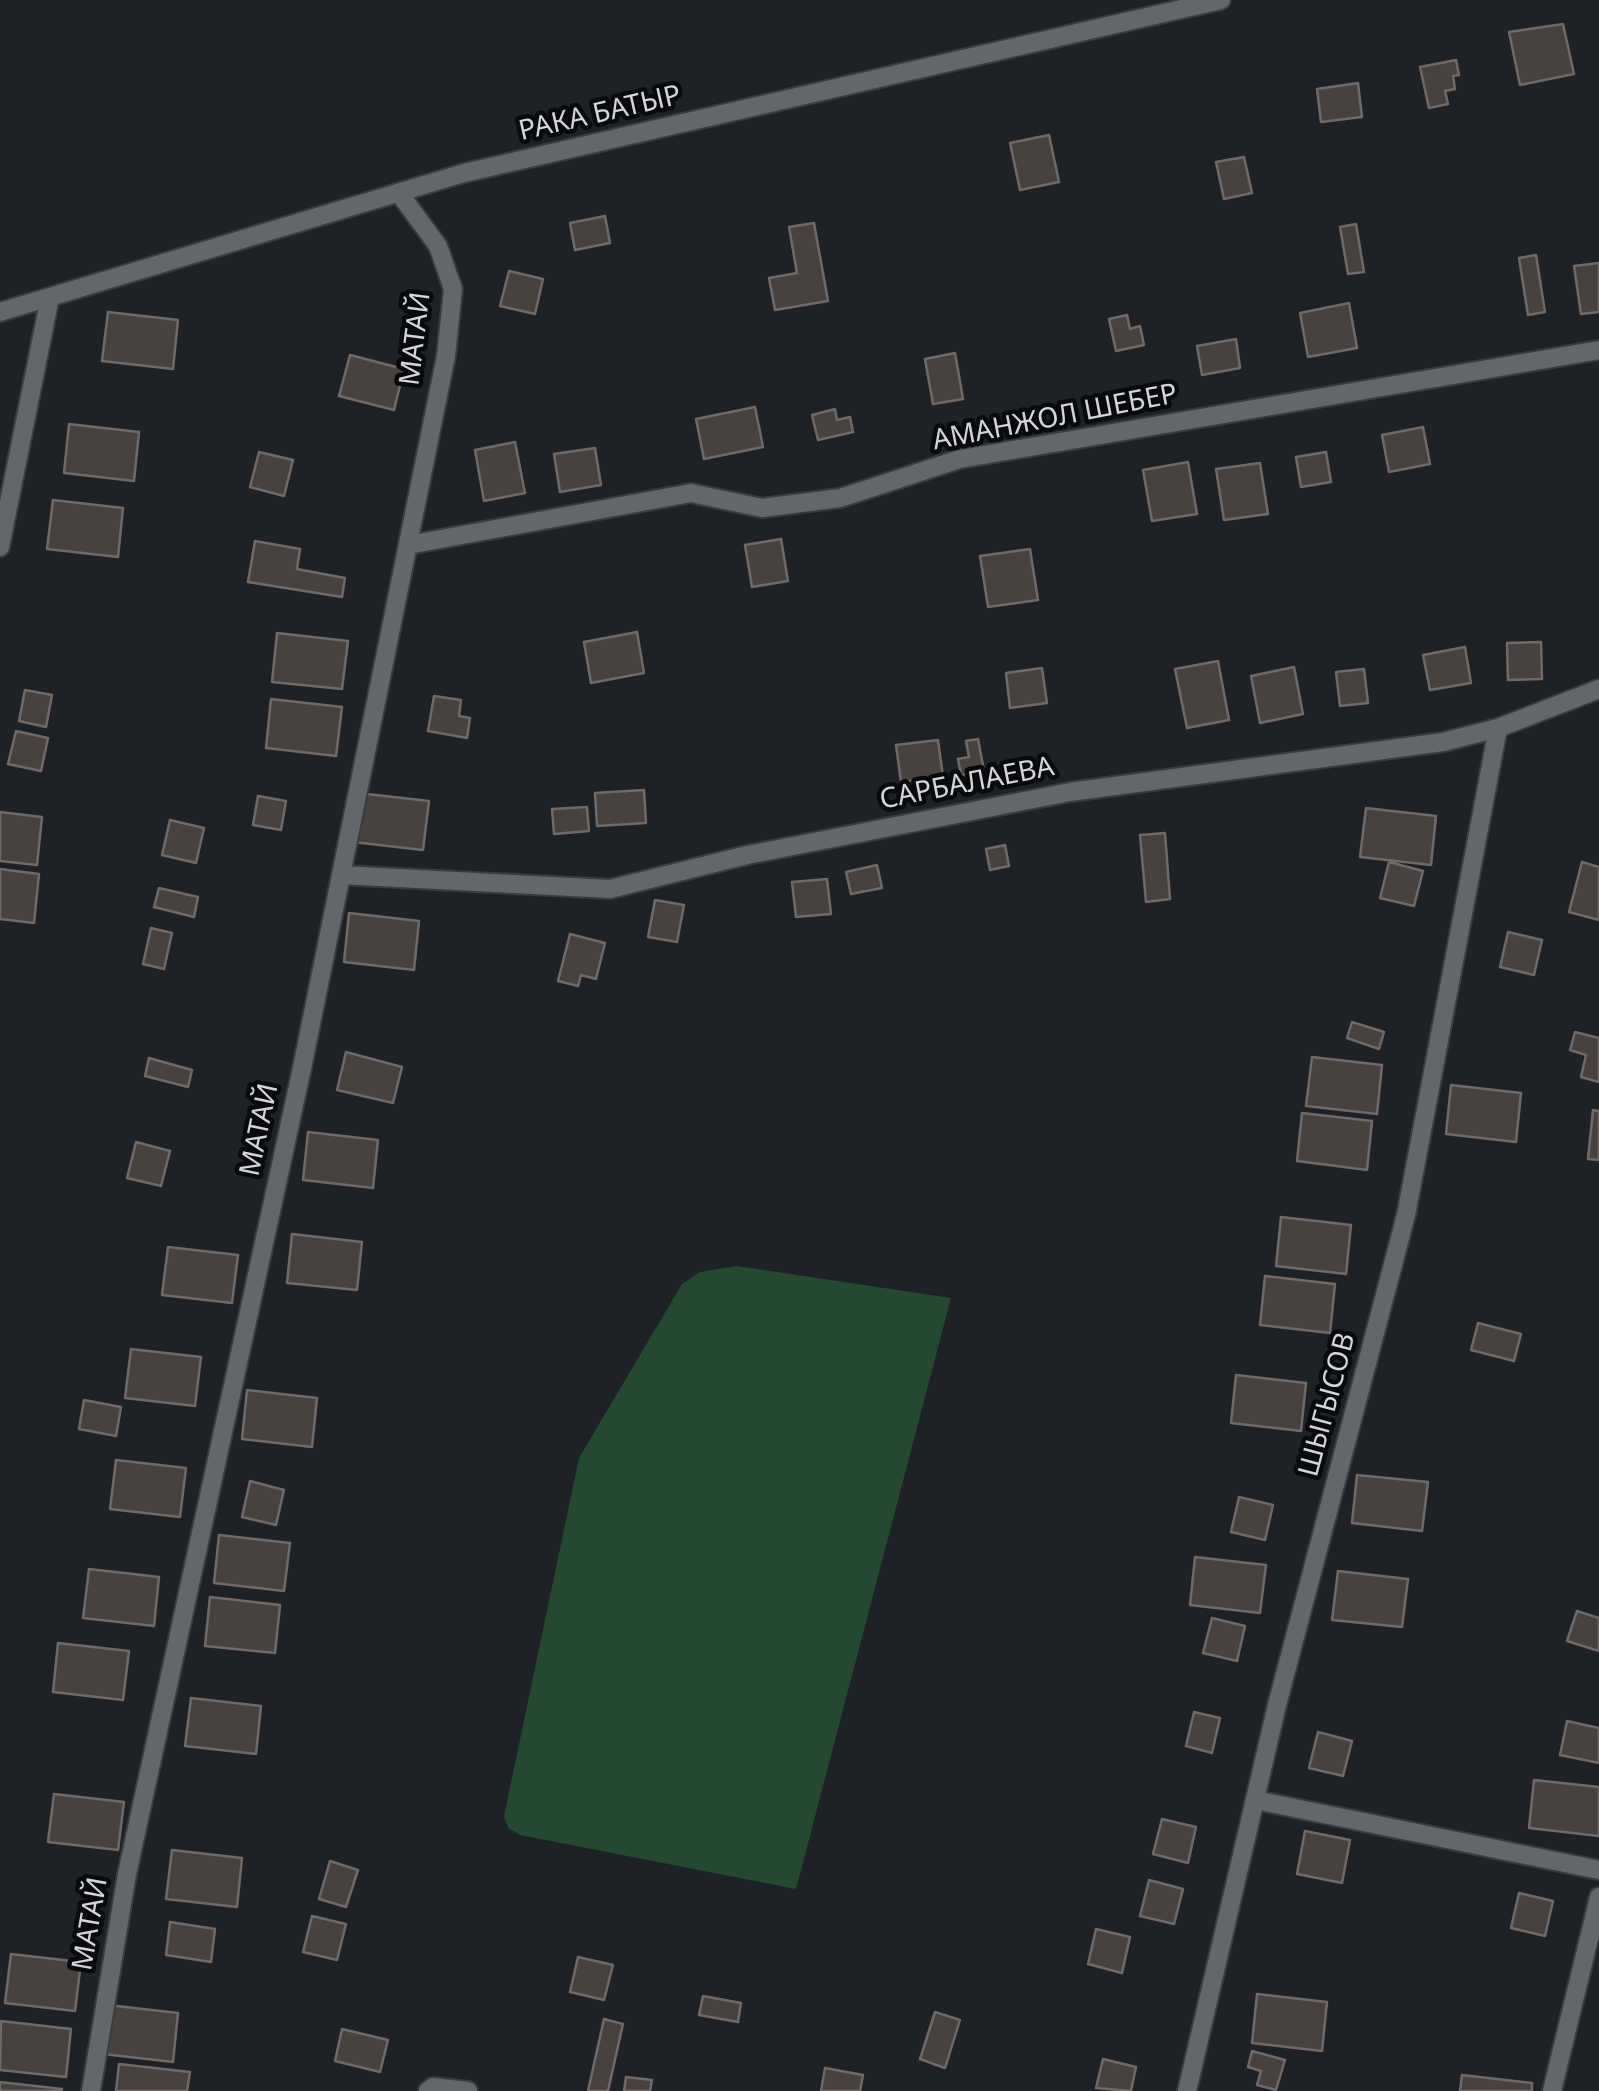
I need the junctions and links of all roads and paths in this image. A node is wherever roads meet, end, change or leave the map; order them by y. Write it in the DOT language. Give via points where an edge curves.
graph roads {
  1 [pos="1220,0"];
  2 [pos="398,193"];
  3 [pos="50,297"];
  4 [pos="0,312"];
  5 [pos="1599,350"];
  6 [pos="408,545"];
  7 [pos="0,546"];
  8 [pos="1599,690"];
  9 [pos="1498,728"];
  10 [pos="341,875"];
  11 [pos="1255,1800"];
  12 [pos="1599,1870"];
  13 [pos="1599,1897"];
  14 [pos="91,2091"];
  15 [pos="428,2091"];
  16 [pos="468,2091"];
  17 [pos="1187,2091"];
  18 [pos="1552,2091"];
  1 -- 2 [label="street, РАКА БАТЫР"];
  2 -- 3 [label="street, РАКА БАТЫР"];
  2 -- 6 [label="street, МАТАЙ" via="438,246 454,289"];
  3 -- 4 [label="street, РАКА БАТЫР"];
  3 -- 7 [label="street"];
  5 -- 6 [label="street, АМАНЖОЛ ШЕБЕР" via="960,459 840,498 762,508 691,493"];
  6 -- 10 [label="street, МАТАЙ"];
  8 -- 9 [label="street, САРБАЛАЕВА"];
  9 -- 10 [label="street, САРБАЛАЕВА" via="1443,742 1070,792 747,855 610,889"];
  9 -- 11 [label="street, ШЫГЫСОВ" via="1406,1216"];
  10 -- 14 [label="street, МАТАЙ" via="127,1874"];
  11 -- 12 [label="street"];
  11 -- 17 [label="street, ШЫГЫСОВ"];
  13 -- 18 [label="street"];
  15 -- 16 [label="street"];
}
